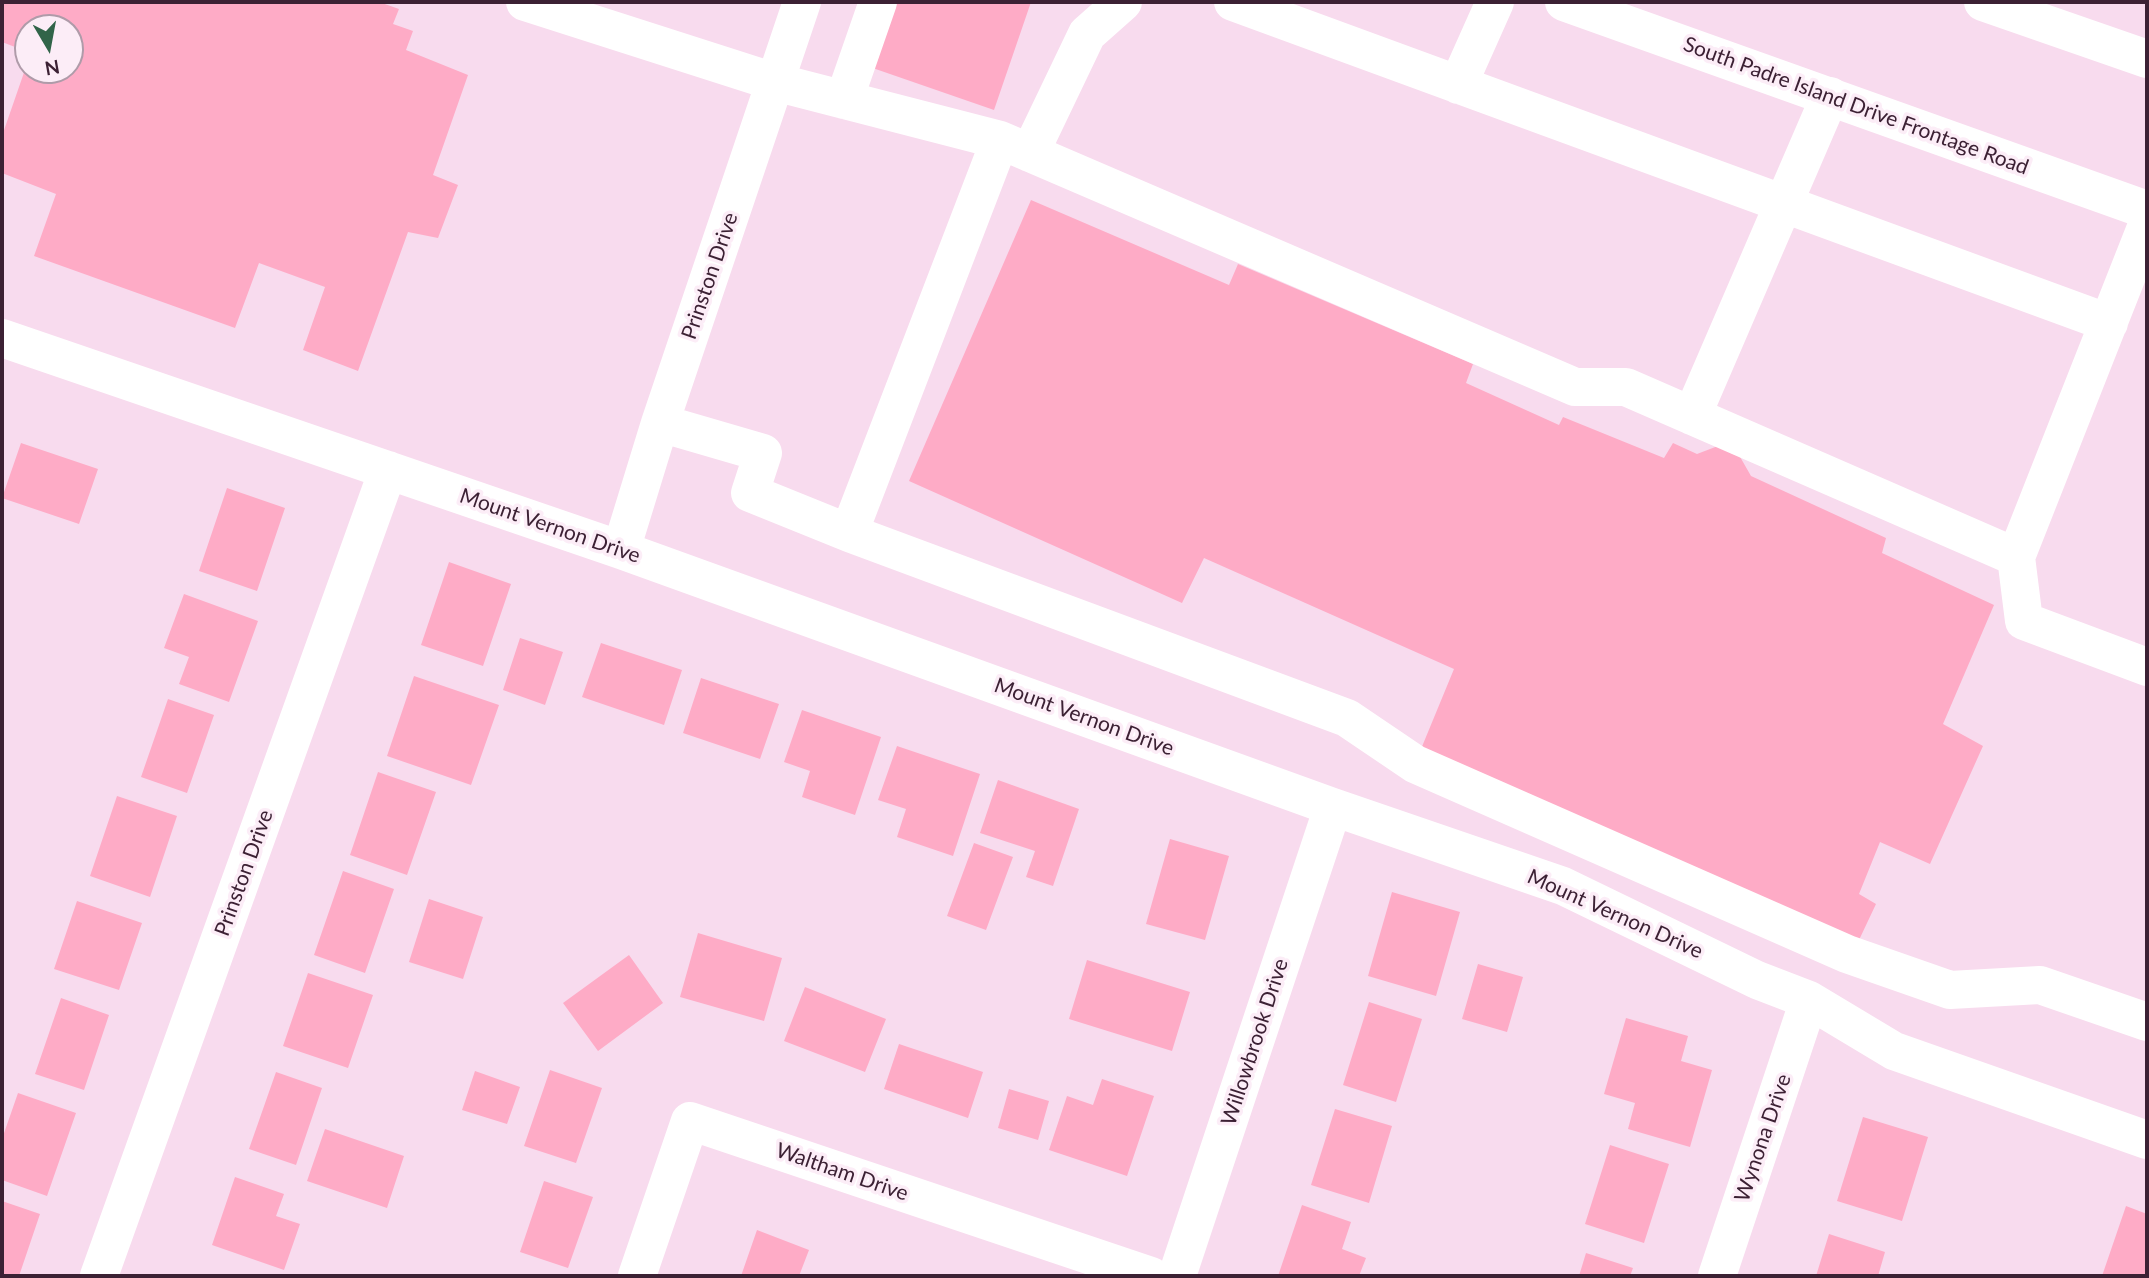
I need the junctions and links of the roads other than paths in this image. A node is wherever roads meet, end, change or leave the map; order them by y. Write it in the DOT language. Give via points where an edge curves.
graph roads {
  1 [pos="525,2"];
  2 [pos="802,2"];
  3 [pos="878,2"];
  4 [pos="1123,2"];
  5 [pos="1233,2"];
  6 [pos="1495,2"];
  7 [pos="1564,2"];
  8 [pos="1970,2"];
  9 [pos="1983,2"];
  10 [pos="2053,26"];
  11 [pos="2147,59"];
  12 [pos="775,82"];
  13 [pos="1458,85"];
  14 [pos="1830,96"];
  15 [pos="844,100"];
  16 [pos="1015,146"];
  17 [pos="1784,204"];
  18 [pos="2147,210"];
  19 [pos="2147,225"];
  20 [pos="2109,323"];
  21 [pos="2,338"];
  22 [pos="1692,416"];
  23 [pos="660,423"];
  24 [pos="388,470"];
  25 [pos="849,533"];
  26 [pos="621,550"];
  27 [pos="2016,557"];
  28 [pos="2147,667"];
  29 [pos="1333,807"];
  30 [pos="1809,1000"];
  31 [pos="2147,1021"];
  32 [pos="2147,1140"];
  33 [pos="99,1276"];
  34 [pos="637,1276"];
  35 [pos="1151,1276"];
  36 [pos="1177,1276"];
  37 [pos="1717,1276"];
  1 -- 12 [label="main road"];
  2 -- 12 [label="main road, Prinston Drive"];
  3 -- 15 [label="main road"];
  4 -- 16 [label="main road" via="1087,34"];
  5 -- 13 [label="main road"];
  6 -- 13 [label="main road"];
  7 -- 14 [label="main road, South Padre Island Drive Frontage Road"];
  8 -- 10 [label="main road"];
  9 -- 10 [label="main road"];
  10 -- 11 [label="main road"];
  12 -- 15 [label="main road"];
  12 -- 23 [label="main road, Prinston Drive"];
  13 -- 17 [label="main road"];
  14 -- 17 [label="main road"];
  14 -- 18 [label="main road, South Padre Island Drive Frontage Road"];
  15 -- 16 [label="main road"];
  16 -- 22 [label="main road" via="1575,387 1626,387"];
  16 -- 25 [label="main road"];
  17 -- 20 [label="main road"];
  17 -- 22 [label="main road"];
  19 -- 20 [label="main road"];
  20 -- 27 [label="main road"];
  21 -- 24 [label="main road, Mount Vernon Drive"];
  22 -- 27 [label="main road"];
  23 -- 25 [label="main road" via="763,453 750,493"];
  23 -- 26 [label="main road, Prinston Drive"];
  24 -- 26 [label="main road, Mount Vernon Drive"];
  24 -- 33 [label="main road, Prinston Drive"];
  25 -- 31 [label="main road" via="1347,718 1415,764 1847,954 1950,990 2040,985"];
  26 -- 29 [label="main road, Mount Vernon Drive"];
  27 -- 28 [label="main road" via="2024,621"];
  29 -- 30 [label="main road, Mount Vernon Drive" via="1563,886 1757,980"];
  29 -- 36 [label="main road, Willowbrook Drive"];
  30 -- 32 [label="main road, Mount Vernon Drive" via="1894,1051"];
  30 -- 37 [label="main road, Wynona Drive"];
  34 -- 35 [label="main road, Waltham Drive" via="690,1121"];
}
